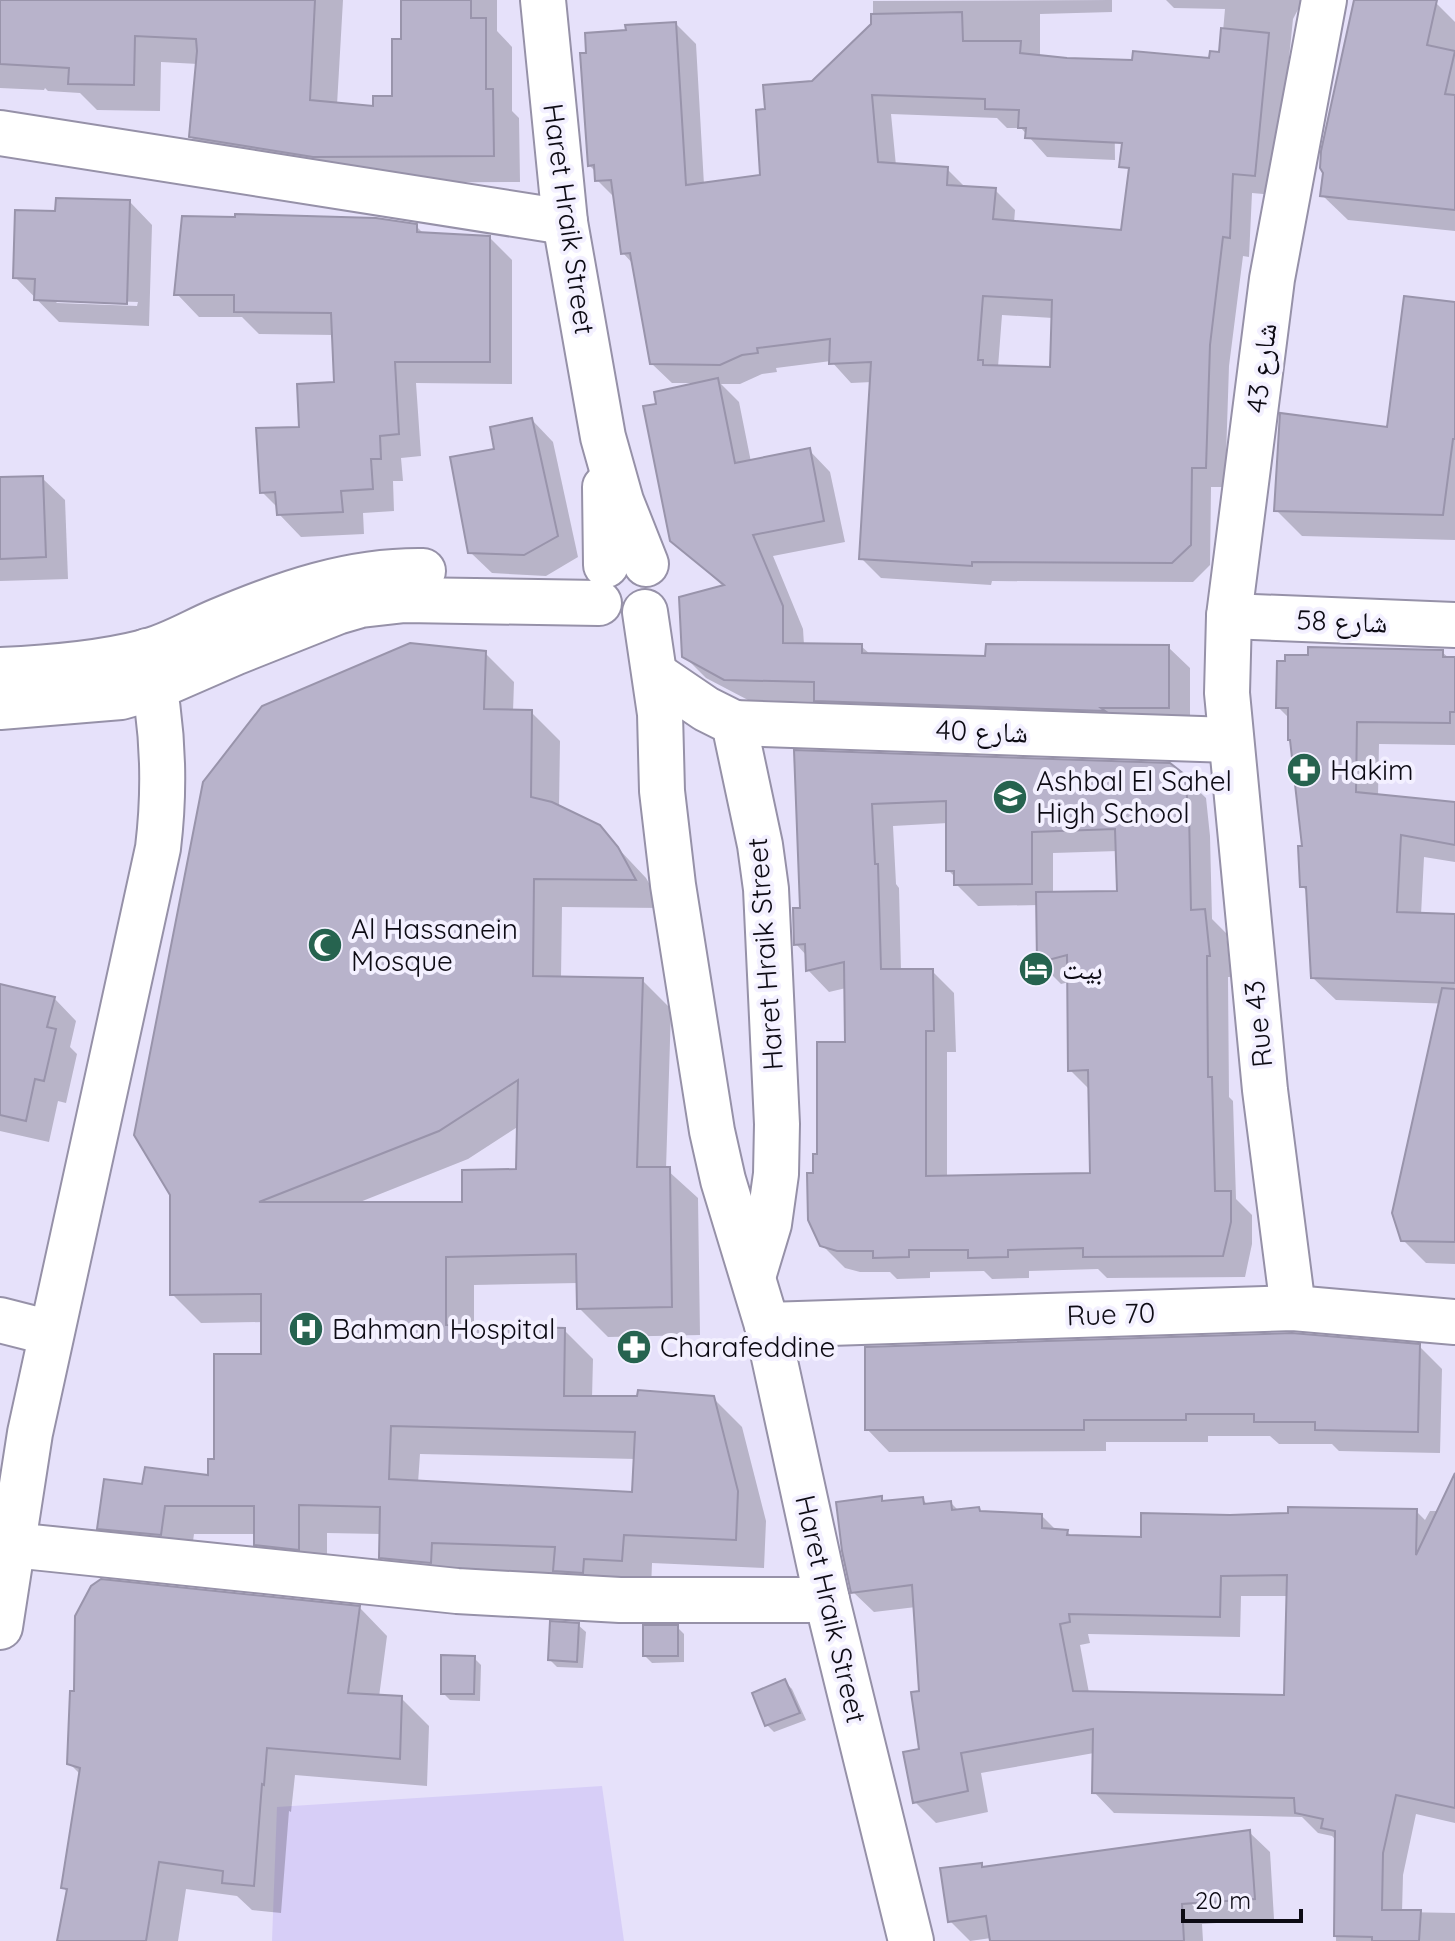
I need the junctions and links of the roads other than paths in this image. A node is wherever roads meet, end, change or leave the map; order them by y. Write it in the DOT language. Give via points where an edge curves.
graph roads {
  1 [pos="543,0"];
  2 [pos="1324,0"];
  3 [pos="0,133"];
  4 [pos="565,222"];
  5 [pos="612,577"];
  6 [pos="1229,616"];
  7 [pos="1455,625"];
  8 [pos="152,669"];
  9 [pos="0,670"];
  10 [pos="656,675"];
  11 [pos="0,707"];
  12 [pos="734,723"];
  13 [pos="1230,740"];
  14 [pos="753,1277"];
  15 [pos="1293,1308"];
  16 [pos="0,1320"];
  17 [pos="1455,1322"];
  18 [pos="767,1325"];
  19 [pos="51,1333"];
  20 [pos="15,1430"];
  21 [pos="13,1545"];
  22 [pos="827,1600"];
  23 [pos="0,1627"];
  24 [pos="911,1941"];
  1 -- 4 [label="street, Haret Hraik Street"];
  2 -- 6 [label="street, شارع 43" via="1272,279"];
  3 -- 4 [label="street"];
  4 -- 5 [label="street, Haret Hraik Street" via="603,437"];
  5 -- 8 [label="street" via="361,605 249,647"];
  5 -- 10 [label="street, Haret Hraik Street" via="608,614 621,619 645,612"];
  6 -- 7 [label="street, شارع 58"];
  6 -- 13 [label="street, شارع 43"];
  8 -- 9 [label="street" via="79,665"];
  8 -- 11 [label="street" via="121,697"];
  8 -- 19 [label="street" via="163,751 158,848"];
  10 -- 12 [label="street"];
  10 -- 14 [label="street, Haret Hraik Street" via="673,885 712,1131"];
  12 -- 13 [label="street, شارع 40"];
  12 -- 14 [label="street, Haret Hraik Street" via="766,889 777,1124 769,1224"];
  13 -- 15 [label="street, Rue 43"];
  14 -- 18 [label="street, Haret Hraik Street"];
  15 -- 17 [label="street, Rue 70"];
  15 -- 18 [label="street, Rue 70"];
  16 -- 19 [label="street"];
  18 -- 22 [label="street, Haret Hraik Street"];
  19 -- 20 [label="street"];
  20 -- 21 [label="street"];
  21 -- 22 [label="street" via="457,1591 620,1600"];
  21 -- 23 [label="street"];
  22 -- 24 [label="street, Haret Hraik Street"];
}
